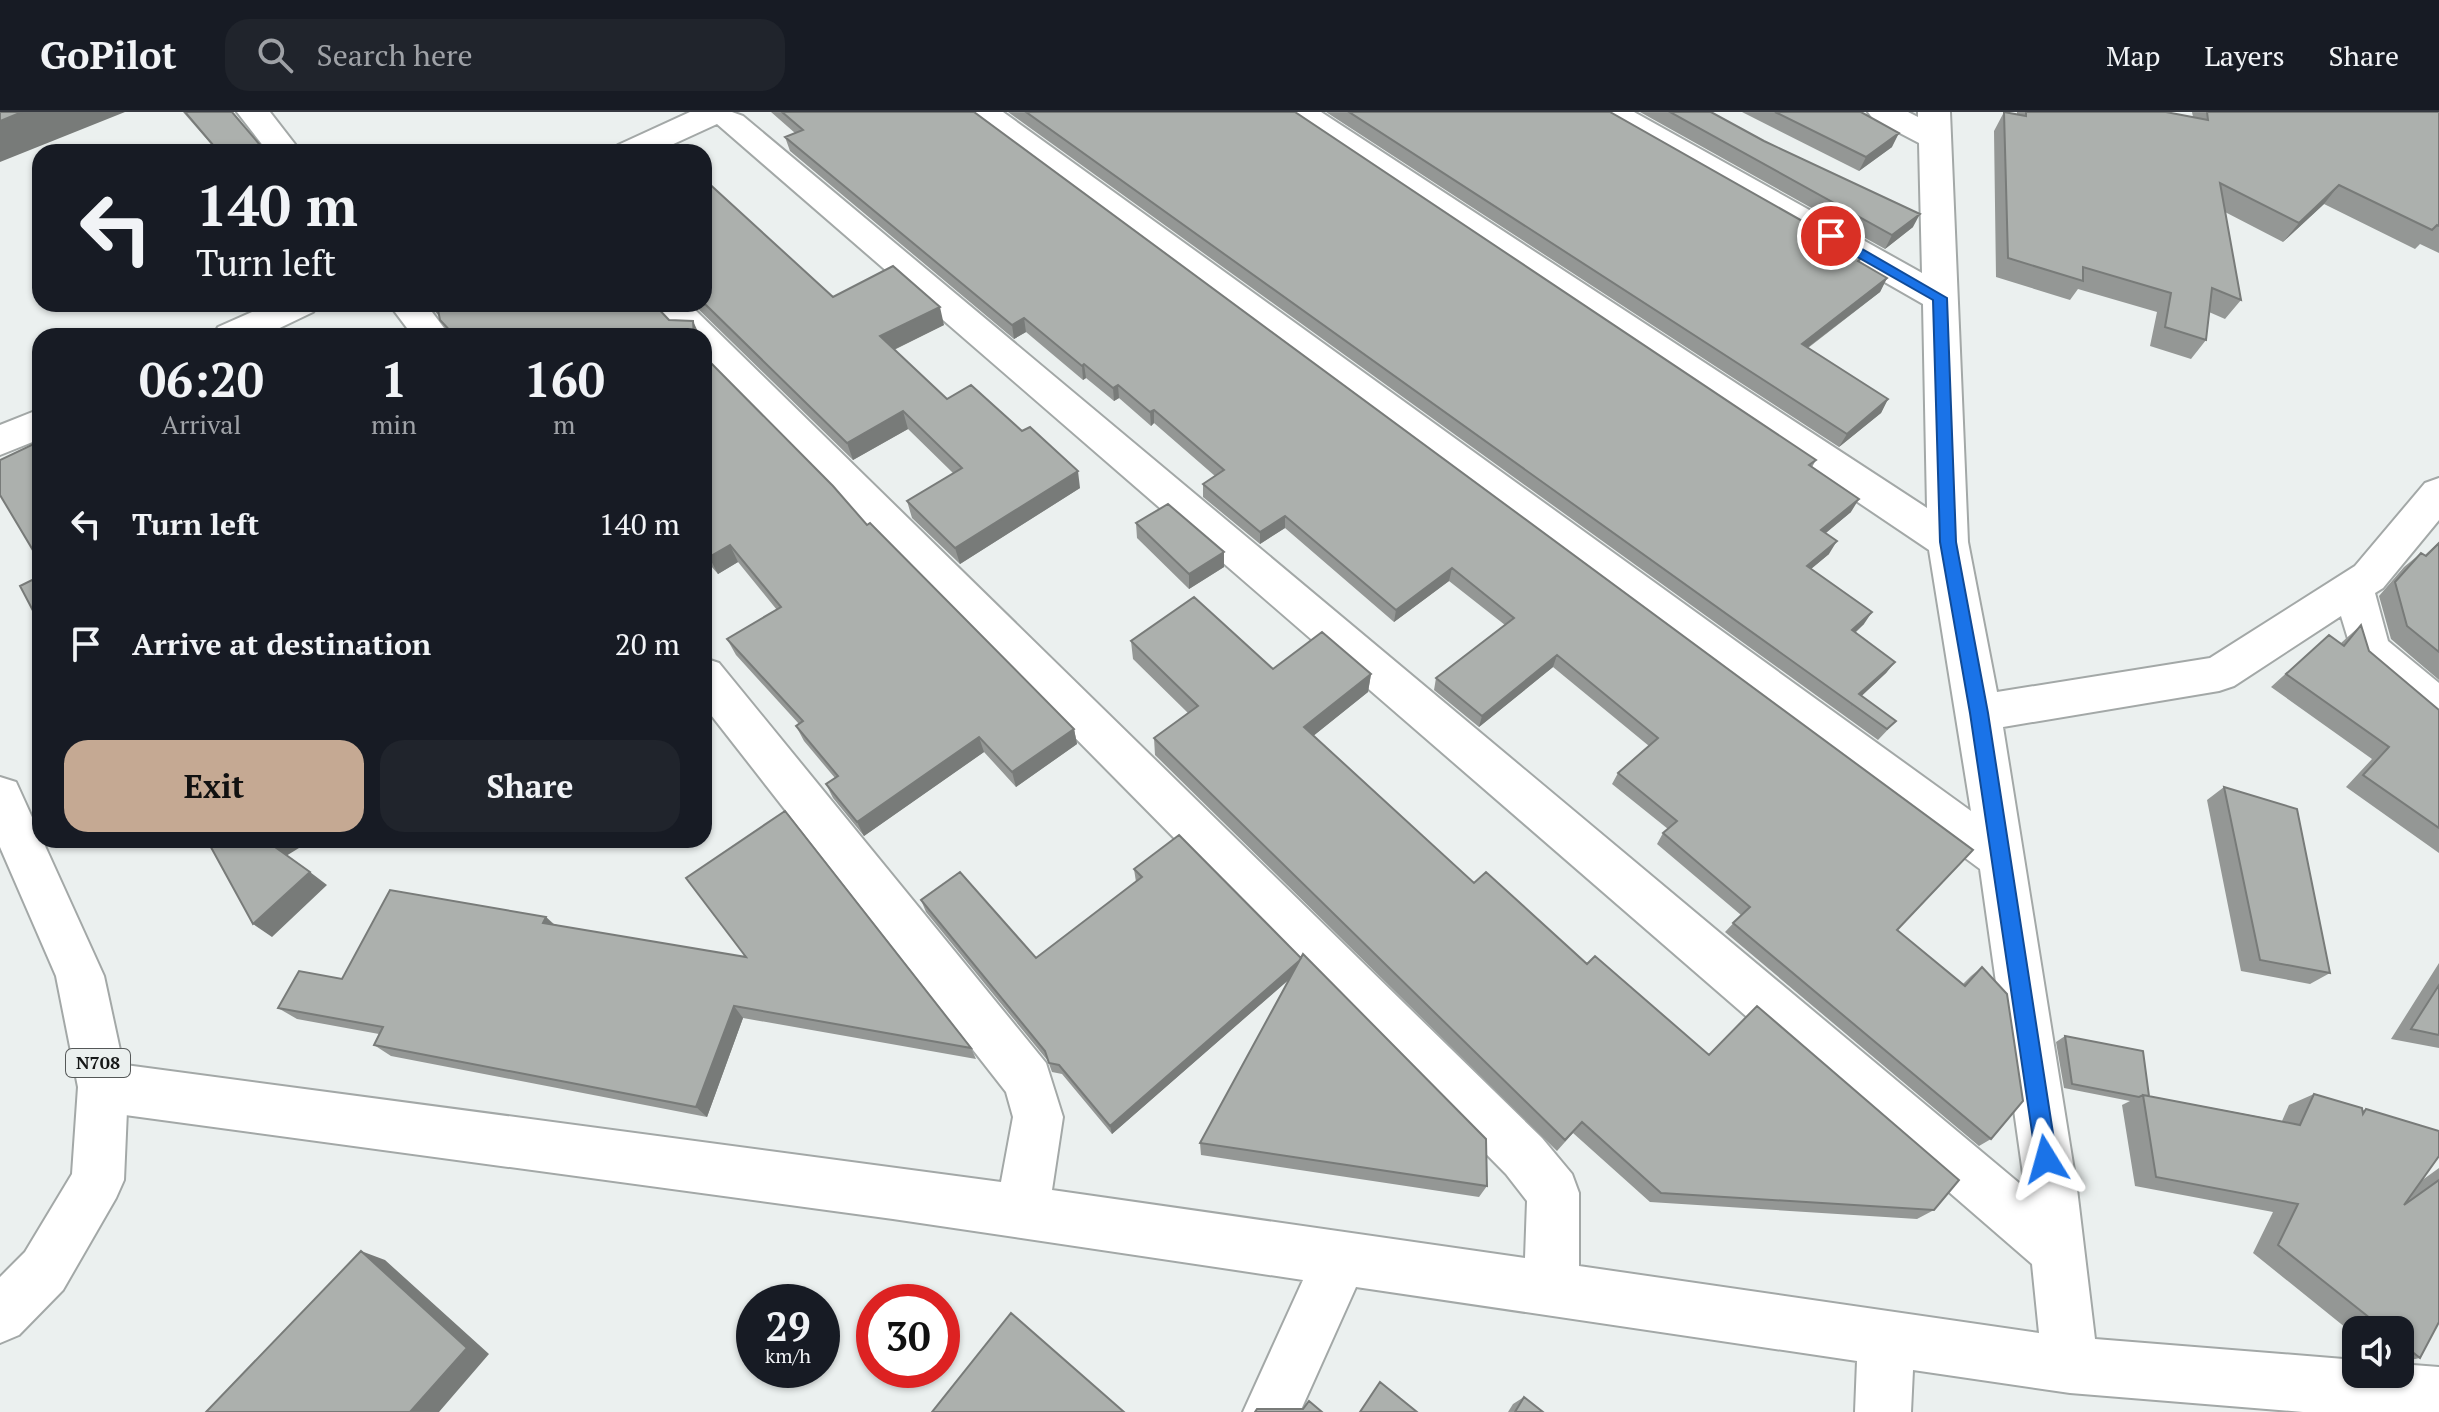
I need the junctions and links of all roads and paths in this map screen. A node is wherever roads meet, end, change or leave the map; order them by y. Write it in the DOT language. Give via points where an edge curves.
graph roads {
  1 [pos="253,112"];
  2 [pos="983,112"];
  3 [pos="1300,112"];
  4 [pos="1611,112"];
  5 [pos="1884,112"];
  6 [pos="724,118"];
  7 [pos="1935,125"];
  8 [pos="279,144"];
  9 [pos="651,144"];
  10 [pos="1940,298"];
  11 [pos="284,312"];
  12 [pos="413,312"];
  13 [pos="676,312"];
  14 [pos="248,328"];
  15 [pos="426,328"];
  16 [pos="692,328"];
  17 [pos="712,348"];
  18 [pos="32,427"];
  19 [pos="0,441"];
  20 [pos="2439,493"];
  21 [pos="1948,542"];
  22 [pos="2354,589"];
  23 [pos="712,685"];
  24 [pos="2439,708"];
  25 [pos="1979,713"];
  26 [pos="0,796"];
  27 [pos="2002,859"];
  28 [pos="103,1087"];
  29 [pos="1022,1212"];
  30 [pos="2055,1248"];
  31 [pos="1341,1259"];
  32 [pos="1552,1290"];
  33 [pos="0,1316"];
  34 [pos="1886,1339"];
  35 [pos="2070,1365"];
  36 [pos="2439,1395"];
  37 [pos="1271,1412"];
  38 [pos="1883,1412"];
  1 -- 8 [label="main road"];
  2 -- 27 [label="main road"];
  3 -- 21 [label="main road"];
  4 -- 10 [label="main road"];
  5 -- 7 [label="main road"];
  6 -- 9 [label="main road"];
  6 -- 30 [label="main road"];
  7 -- 10 [label="main road" via="1924,217"];
  10 -- 21 [label="main road"];
  11 -- 14 [label="main road"];
  12 -- 15 [label="main road"];
  13 -- 16 [label="main road"];
  17 -- 32 [label="main road" via="1524,1156 1553,1193"];
  18 -- 19 [label="main road"];
  20 -- 22 [label="main road"];
  21 -- 25 [label="main road"];
  22 -- 24 [label="main road" via="2370,650"];
  22 -- 25 [label="main road" via="2219,674"];
  23 -- 29 [label="main road" via="1028,1080 1038,1117"];
  25 -- 27 [label="main road"];
  26 -- 28 [label="main road, N708" via="80,976"];
  27 -- 30 [label="main road" via="2051,1189"];
  28 -- 29 [label="main road"];
  28 -- 33 [label="main road, N708" via="98,1180 44,1271"];
  29 -- 31 [label="main road"];
  30 -- 35 [label="main road"];
  31 -- 32 [label="main road"];
  31 -- 37 [label="main road"];
  32 -- 34 [label="main road"];
  34 -- 35 [label="main road"];
  34 -- 38 [label="main road"];
  35 -- 36 [label="main road"];
}
